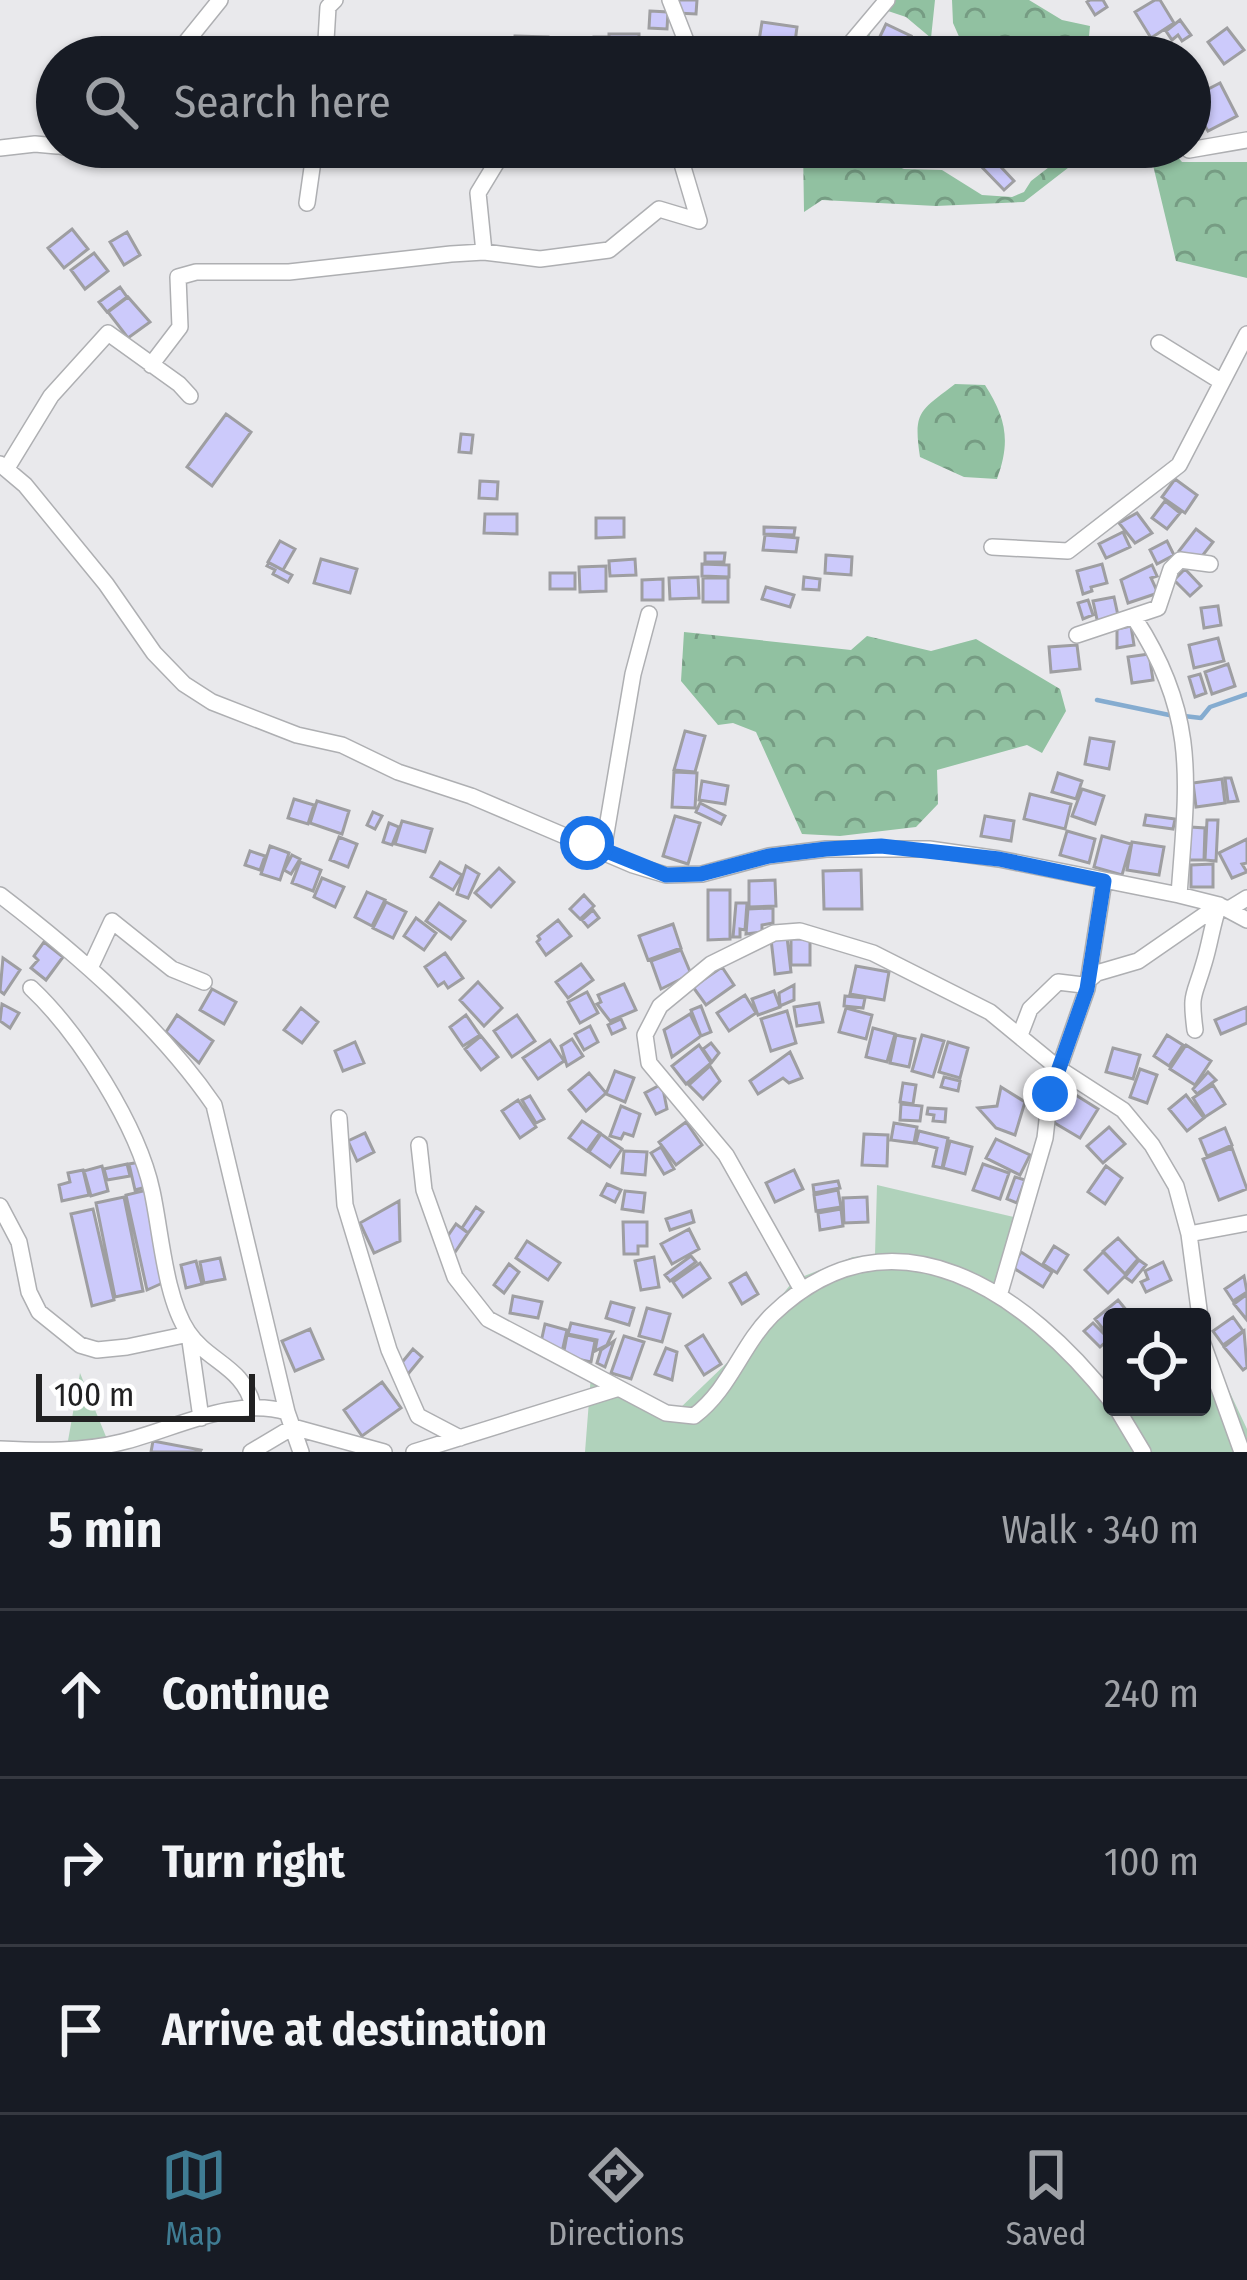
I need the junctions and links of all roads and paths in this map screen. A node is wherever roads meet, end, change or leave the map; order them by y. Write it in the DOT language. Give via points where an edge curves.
graph roads {
  1 [pos="220,0"];
  2 [pos="335,0"];
  3 [pos="670,0"];
  4 [pos="887,0"];
  5 [pos="191,36"];
  6 [pos="327,36"];
  7 [pos="684,36"];
  8 [pos="857,36"];
  9 [pos="1247,140"];
  10 [pos="36,144"];
  11 [pos="1211,146"];
  12 [pos="0,148"];
  13 [pos="312,168"];
  14 [pos="493,168"];
  15 [pos="683,168"];
  16 [pos="307,203"];
  17 [pos="484,252"];
  18 [pos="1247,334"];
  19 [pos="1159,343"];
  20 [pos="152,365"];
  21 [pos="1222,382"];
  22 [pos="190,396"];
  23 [pos="4,466"];
  24 [pos="992,547"];
  25 [pos="1210,564"];
  26 [pos="649,614"];
  27 [pos="1135,619"];
  28 [pos="1077,635"];
  29 [pos="603,851"];
  30 [pos="1104,881"];
  31 [pos="0,895"];
  32 [pos="1179,895"];
  33 [pos="1247,898"];
  34 [pos="1220,905"];
  35 [pos="1247,920"];
  36 [pos="91,966"];
  37 [pos="1089,977"];
  38 [pos="204,982"];
  39 [pos="31,988"];
  40 [pos="1195,1030"];
  41 [pos="1020,1035"];
  42 [pos="1058,1068"];
  43 [pos="339,1118"];
  44 [pos="419,1145"];
  45 [pos="0,1206"];
  46 [pos="1247,1223"];
  47 [pos="1190,1234"];
  48 [pos="802,1290"];
  49 [pos="1000,1296"];
  50 [pos="1199,1308"];
  51 [pos="189,1334"];
  52 [pos="1211,1366"];
  53 [pos="616,1390"];
  54 [pos="1103,1390"];
  55 [pos="253,1406"];
  56 [pos="1121,1416"];
  57 [pos="202,1418"];
  58 [pos="290,1420"];
  59 [pos="460,1438"];
  60 [pos="437,1448"];
  61 [pos="0,1449"];
  62 [pos="250,1452"];
  63 [pos="301,1452"];
  64 [pos="384,1452"];
  65 [pos="415,1452"];
  66 [pos="1143,1452"];
  67 [pos="1242,1452"];
  1 -- 5 [label="street"];
  2 -- 6 [label="street"];
  3 -- 7 [label="street"];
  4 -- 8 [label="street"];
  9 -- 11 [label="street"];
  10 -- 12 [label="street"];
  13 -- 16 [label="street"];
  14 -- 17 [label="street" via="478,193"];
  15 -- 17 [label="street" via="698,221 659,209 609,250 540,259"];
  17 -- 20 [label="street" via="178,277 180,327"];
  18 -- 21 [label="street"];
  19 -- 21 [label="street"];
  20 -- 22 [label="street"];
  20 -- 23 [label="street" via="108,333 50,396"];
  21 -- 24 [label="street" via="1179,465 1068,551"];
  23 -- 29 [label="street" via="154,653 212,702 343,745"];
  25 -- 27 [label="street" via="1180,560 1158,608"];
  26 -- 29 [label="street"];
  27 -- 28 [label="street"];
  27 -- 32 [label="street" via="1172,685 1185,735"];
  29 -- 30 [label="street" via="666,875 881,846"];
  30 -- 32 [label="street"];
  30 -- 37 [label="street"];
  31 -- 36 [label="street"];
  32 -- 34 [label="street"];
  33 -- 34 [label="street" via="1229,909"];
  34 -- 35 [label="street"];
  34 -- 37 [label="street" via="1138,961"];
  34 -- 40 [label="street" via="1193,985"];
  36 -- 38 [label="street" via="112,921 172,969"];
  36 -- 58 [label="street" via="214,1105"];
  37 -- 41 [label="street" via="1083,985 1058,982 1030,1009"];
  37 -- 42 [label="street"];
  39 -- 51 [label="street" via="84,1049 143,1162"];
  41 -- 42 [label="street"];
  41 -- 48 [label="street" via="873,953 800,931 774,933 711,964 660,1006 645,1035 649,1063 726,1155"];
  42 -- 47 [label="street" via="1138,1126 1176,1186"];
  42 -- 49 [label="street"];
  43 -- 59 [label="street" via="345,1204 388,1350 418,1416"];
  44 -- 53 [label="street" via="424,1190 455,1277 488,1319"];
  45 -- 51 [label="street" via="39,1312 80,1346"];
  46 -- 47 [label="street"];
  47 -- 50 [label="street"];
  48 -- 49 [label="street" via="830,1272 910,1260"];
  48 -- 53 [label="street" via="770,1317 714,1400 694,1416 666,1413"];
  49 -- 54 [label="street" via="1044,1327"];
  51 -- 55 [label="street" via="233,1369"];
  51 -- 57 [label="street"];
  52 -- 67 [label="street"];
  53 -- 59 [label="street"];
  55 -- 57 [label="street"];
  55 -- 58 [label="street"];
  56 -- 66 [label="street"];
  57 -- 61 [label="street" via="118,1443"];
  58 -- 62 [label="street"];
  58 -- 63 [label="street"];
  58 -- 64 [label="street"];
  59 -- 60 [label="street"];
  60 -- 65 [label="street"];
}
